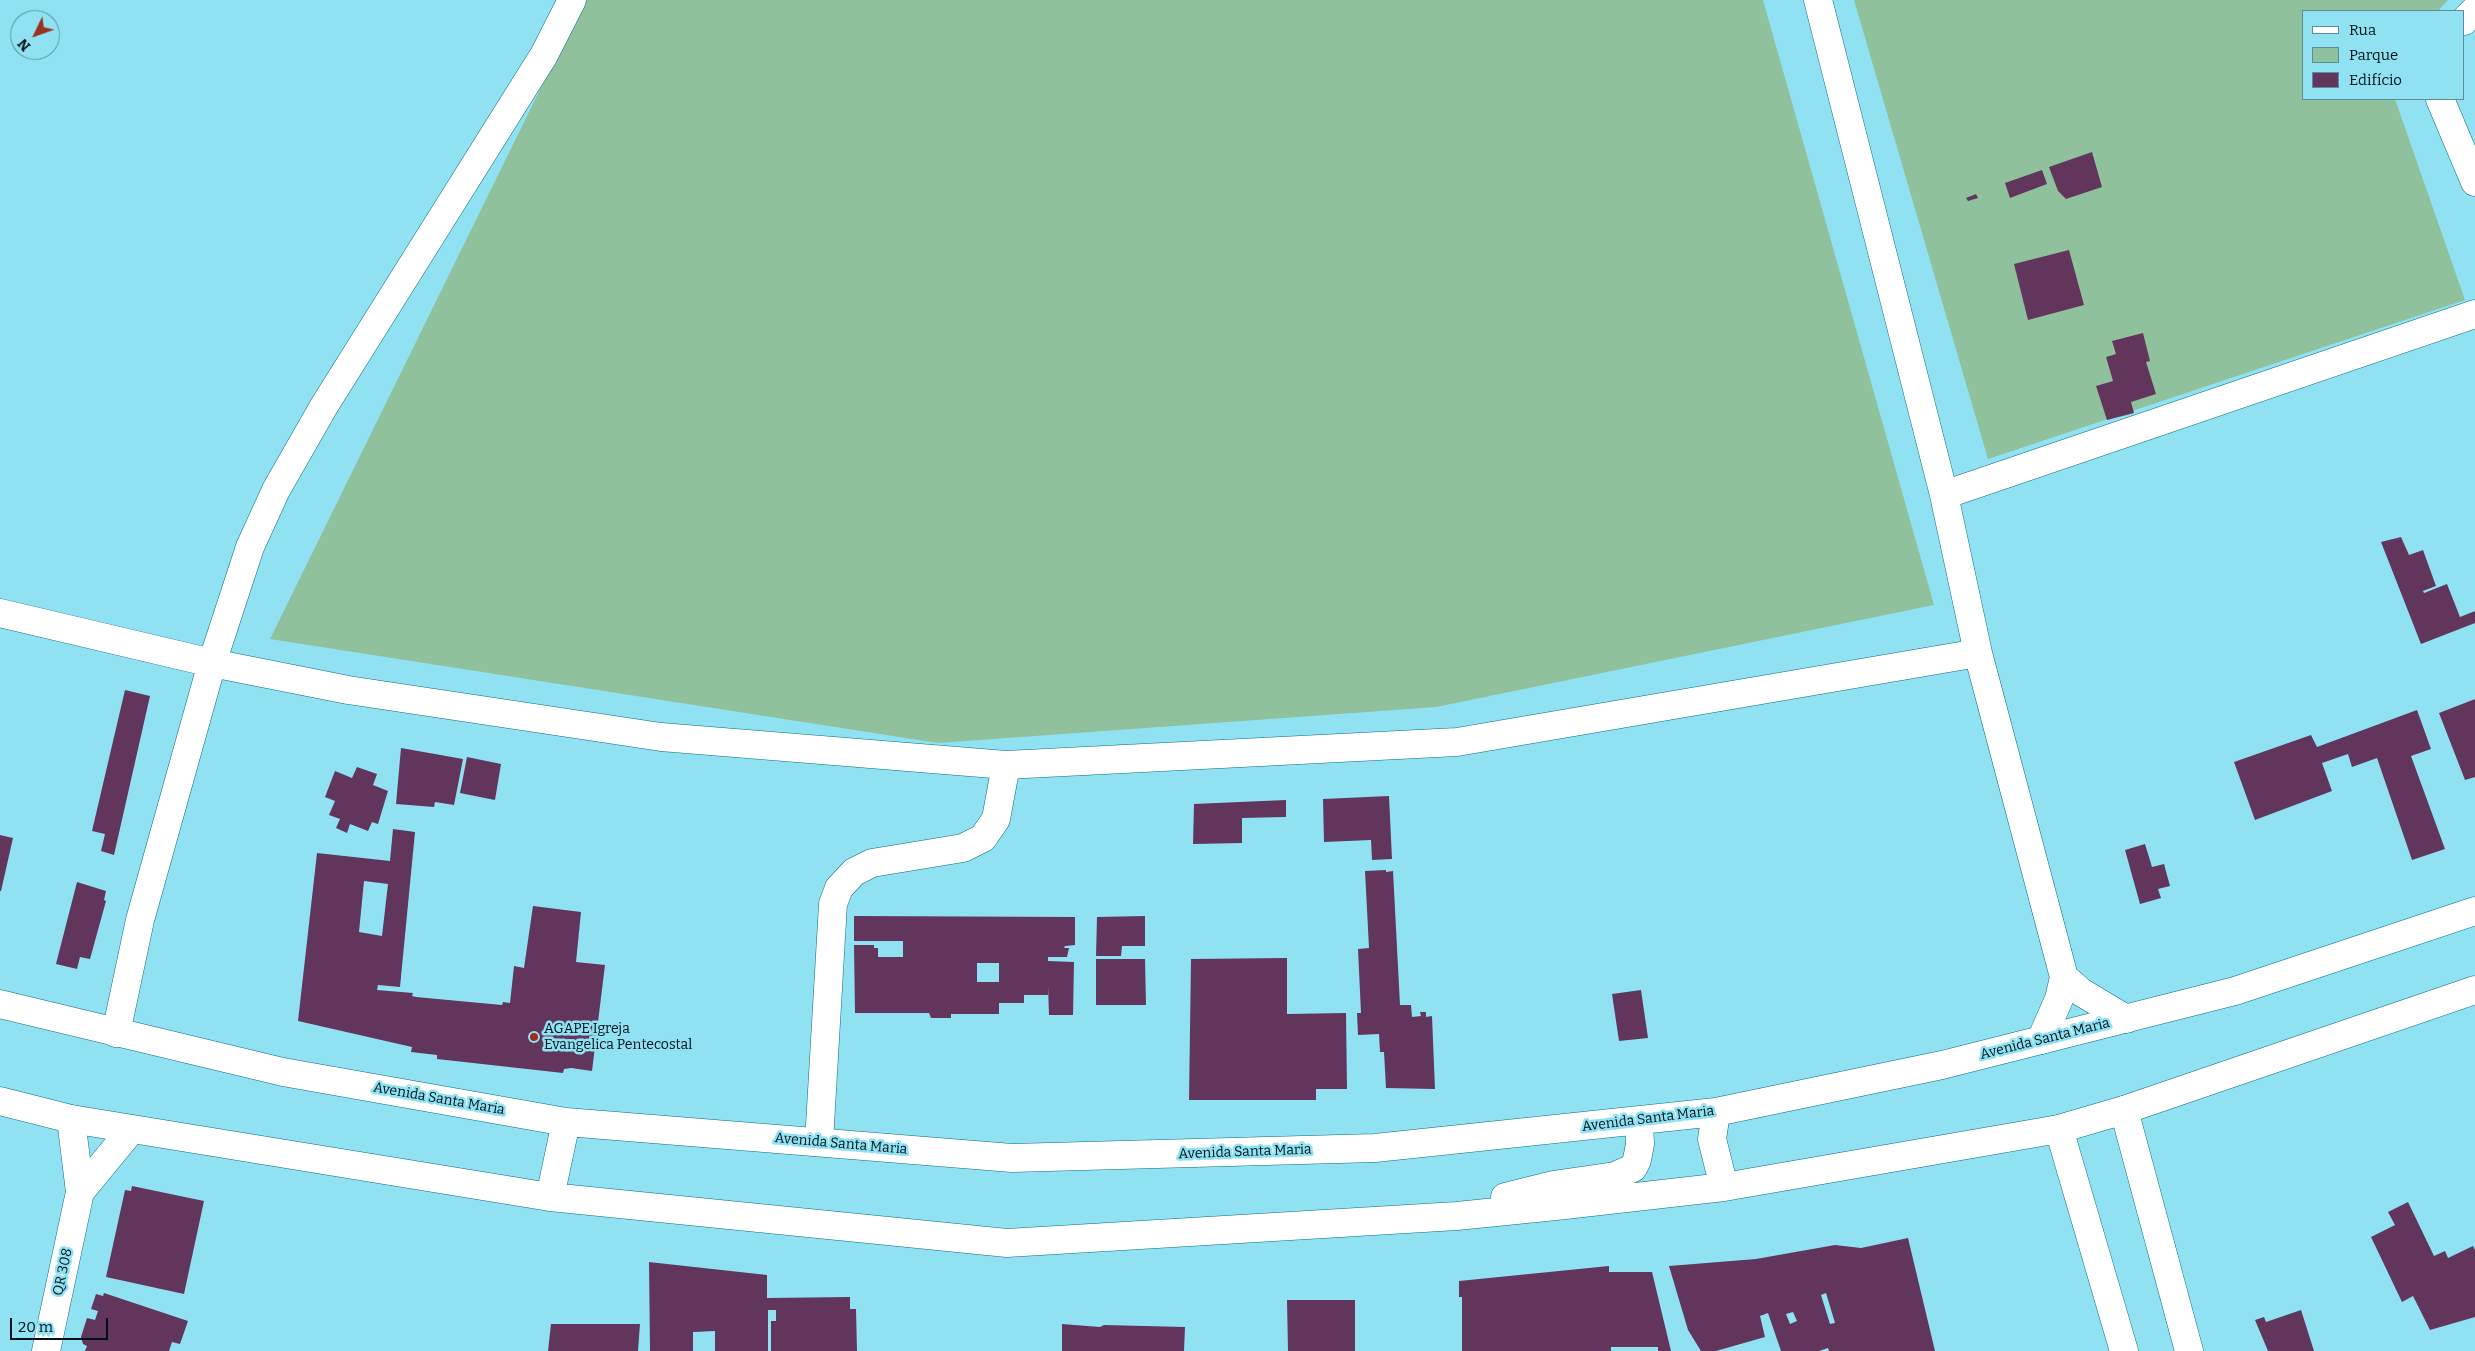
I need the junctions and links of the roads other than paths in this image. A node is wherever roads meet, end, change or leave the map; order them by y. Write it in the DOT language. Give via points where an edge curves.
graph roads {
  1 [pos="572,0"];
  2 [pos="1818,0"];
  3 [pos="2475,10"];
  4 [pos="2465,20"];
  5 [pos="2440,100"];
  6 [pos="2475,182"];
  7 [pos="2475,314"];
  8 [pos="1944,495"];
  9 [pos="0,613"];
  10 [pos="1978,653"];
  11 [pos="212,663"];
  12 [pos="1006,765"];
  13 [pos="2475,911"];
  14 [pos="2064,977"];
  15 [pos="2475,990"];
  16 [pos="0,1004"];
  17 [pos="2126,1019"];
  18 [pos="116,1033"];
  19 [pos="2041,1040"];
  20 [pos="0,1101"];
  21 [pos="2124,1110"];
  22 [pos="1716,1112"];
  23 [pos="71,1119"];
  24 [pos="566,1122"];
  25 [pos="1639,1122"];
  26 [pos="2059,1129"];
  27 [pos="131,1130"];
  28 [pos="819,1142"];
  29 [pos="1724,1186"];
  30 [pos="80,1192"];
  31 [pos="550,1197"];
  32 [pos="1457,1216"];
  33 [pos="46,1351"];
  34 [pos="2124,1351"];
  35 [pos="2189,1351"];
  1 -- 11 [label="street" via="544,55 324,406 276,490 250,547"];
  2 -- 8 [label="street"];
  3 -- 4 [label="street"];
  5 -- 6 [label="street"];
  7 -- 8 [label="street"];
  8 -- 10 [label="street"];
  9 -- 11 [label="street"];
  10 -- 12 [label="street" via="1457,742"];
  10 -- 14 [label="street"];
  11 -- 12 [label="street" via="348,690 661,737"];
  11 -- 18 [label="street" via="140,920"];
  12 -- 28 [label="street" via="996,819 983,838 963,848 872,863 854,872 839,888 833,904"];
  13 -- 17 [label="street, Avenida Santa Maria" via="2235,991"];
  14 -- 17 [label="street" via="2081,992"];
  14 -- 19 [label="street" via="2059,999"];
  15 -- 21 [label="street"];
  16 -- 18 [label="street, Avenida Santa Maria"];
  17 -- 19 [label="street, Avenida Santa Maria"];
  18 -- 24 [label="street, Avenida Santa Maria" via="283,1072"];
  19 -- 22 [label="street, Avenida Santa Maria" via="1942,1065"];
  20 -- 23 [label="street"];
  21 -- 26 [label="street"];
  21 -- 35 [label="street"];
  22 -- 25 [label="street, Avenida Santa Maria"];
  22 -- 29 [label="street" via="1712,1139"];
  23 -- 27 [label="street"];
  23 -- 30 [label="street, QR 308"];
  24 -- 28 [label="street, Avenida Santa Maria"];
  24 -- 31 [label="street"];
  25 -- 28 [label="street, Avenida Santa Maria" via="1375,1148 1012,1158"];
  25 -- 32 [label="street" via="1638,1160 1633,1168 1615,1176 1553,1185 1503,1197"];
  26 -- 29 [label="street"];
  26 -- 34 [label="street"];
  27 -- 30 [label="street, QR 308"];
  27 -- 31 [label="street"];
  29 -- 32 [label="street"];
  30 -- 33 [label="street, QR 308"];
  31 -- 32 [label="street" via="1007,1242"];
}
